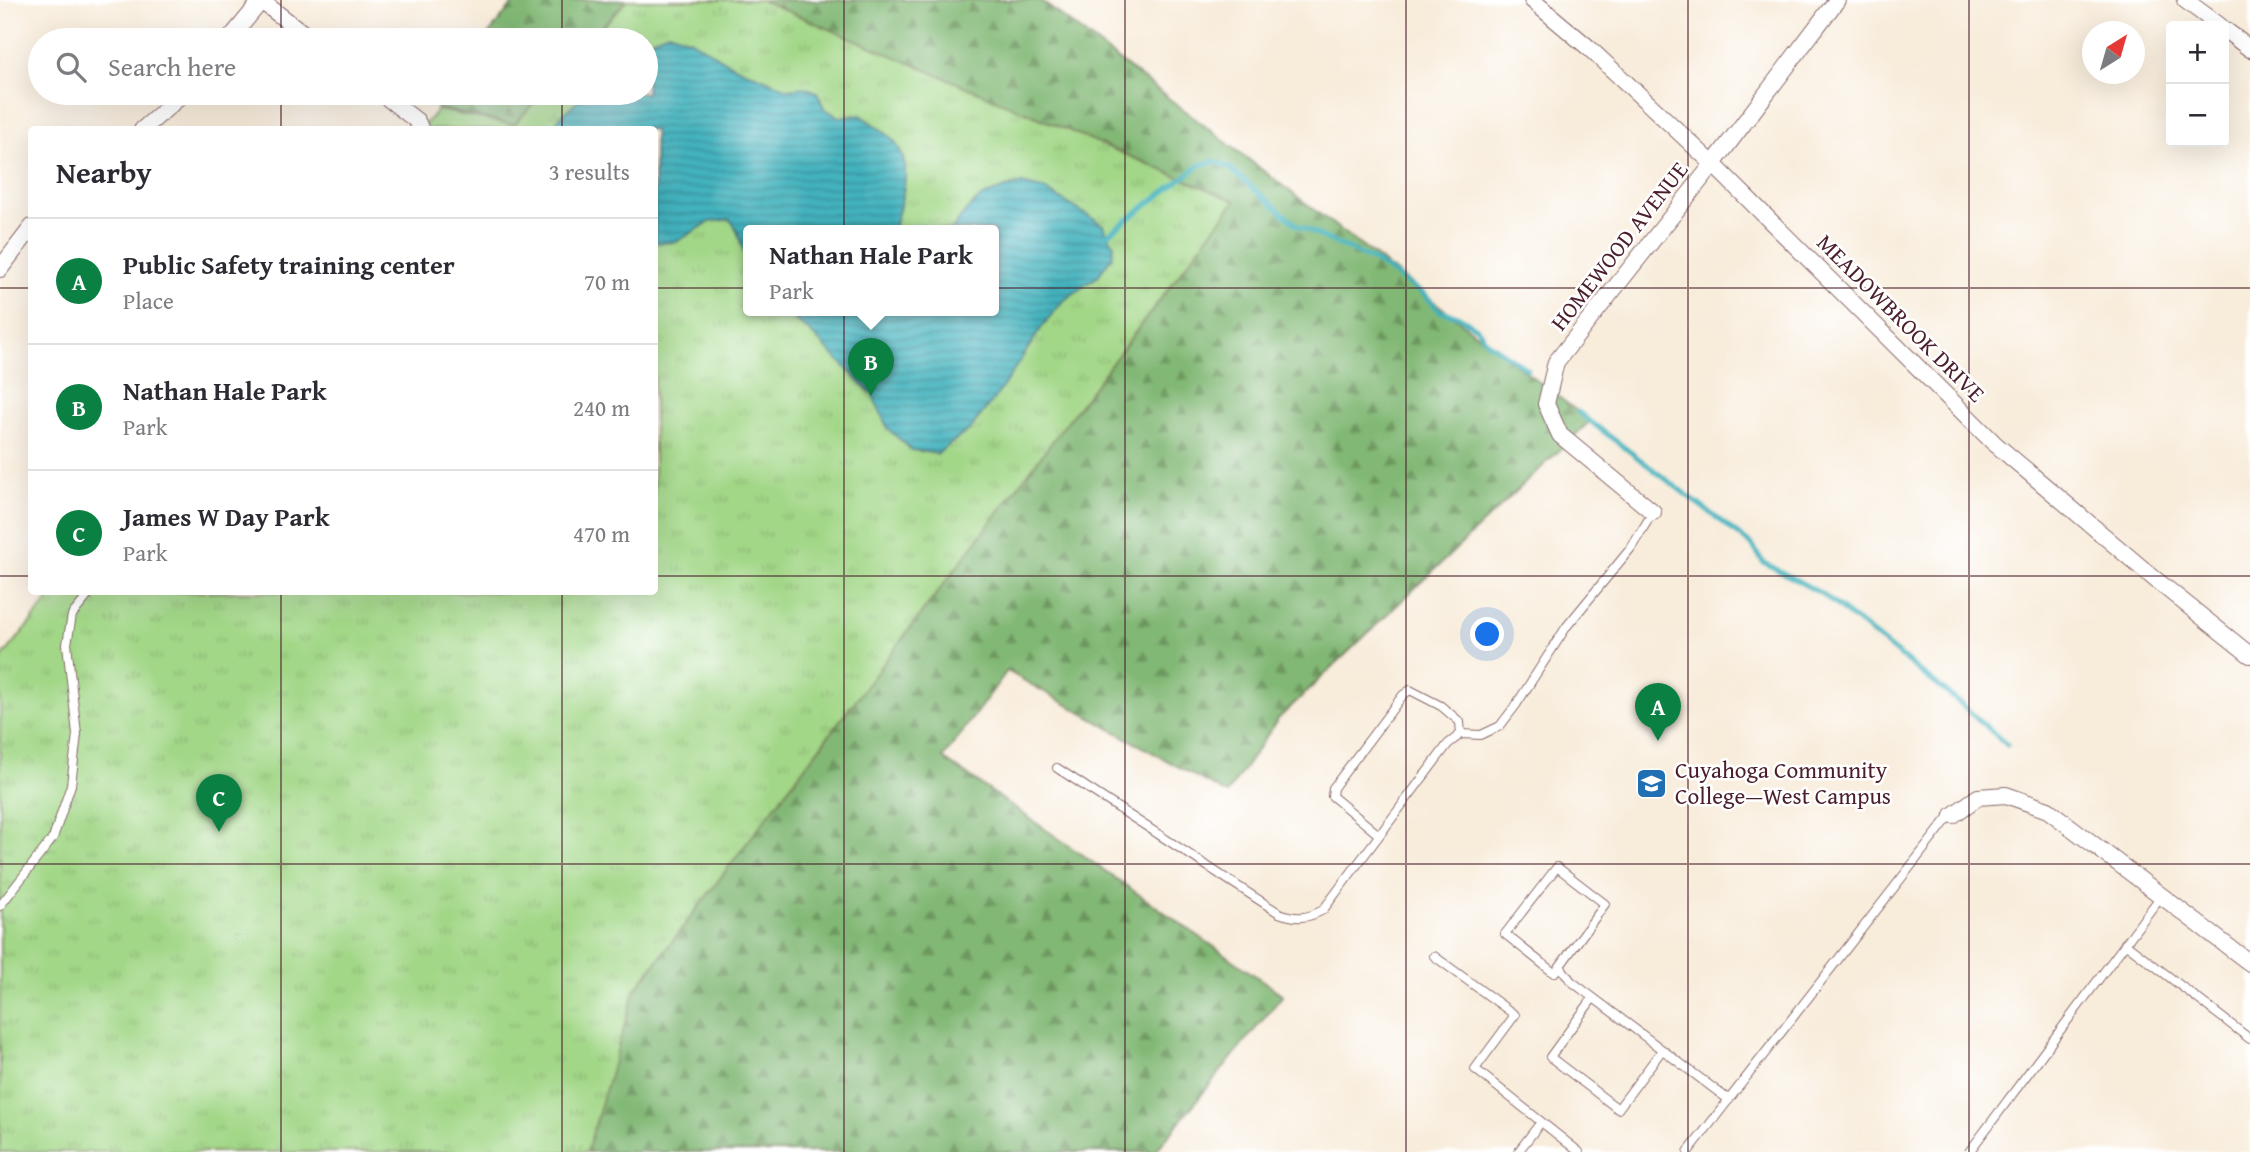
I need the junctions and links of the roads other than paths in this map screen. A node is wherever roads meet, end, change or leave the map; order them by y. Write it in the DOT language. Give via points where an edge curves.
graph roads {
  1 [pos="261,0"];
  2 [pos="1532,0"];
  3 [pos="1836,0"];
  4 [pos="2185,0"];
  5 [pos="2213,21"];
  6 [pos="239,28"];
  7 [pos="297,28"];
  8 [pos="2229,33"];
  9 [pos="2250,49"];
  10 [pos="170,105"];
  11 [pos="396,105"];
  12 [pos="147,126"];
  13 [pos="419,126"];
  14 [pos="1713,164"];
  15 [pos="28,233"];
  16 [pos="0,269"];
  17 [pos="1653,512"];
  18 [pos="89,595"];
  19 [pos="2250,655"];
  20 [pos="1461,734"];
  21 [pos="1057,768"];
  22 [pos="1953,815"];
  23 [pos="1379,835"];
  24 [pos="2161,896"];
  25 [pos="0,906"];
  26 [pos="2125,943"];
  27 [pos="1434,956"];
  28 [pos="2250,963"];
  29 [pos="1560,966"];
  30 [pos="1593,998"];
  31 [pos="2250,1039"];
  32 [pos="1662,1050"];
  33 [pos="1729,1100"];
  34 [pos="1541,1122"];
  35 [pos="1517,1152"];
  36 [pos="1579,1152"];
  37 [pos="1688,1152"];
  38 [pos="1969,1152"];
  1 -- 6 [label="street"];
  1 -- 7 [label="street"];
  2 -- 14 [label="street, MEADOWBROOK DRIVE"];
  3 -- 14 [label="street, HOMEWOOD AVENUE"];
  4 -- 5 [label="street"];
  8 -- 9 [label="street"];
  10 -- 12 [label="street"];
  11 -- 13 [label="street"];
  14 -- 17 [label="street, HOMEWOOD AVENUE" via="1556,362 1546,404 1560,435"];
  14 -- 19 [label="street, MEADOWBROOK DRIVE" via="1994,443"];
  15 -- 16 [label="street"];
  17 -- 20 [label="lane" via="1631,548 1567,626 1500,726 1481,735"];
  18 -- 25 [label="lane" via="72,615 67,644 77,734 71,785 53,838"];
  20 -- 23 [label="lane" via="1448,744"];
  20 -- 23 [label="lane" via="1460,722 1441,706 1410,690 1403,695 1333,788 1332,796"];
  21 -- 23 [label="lane" via="1279,913 1296,919 1323,910"];
  22 -- 24 [label="street" via="1978,797 2006,795 2048,810"];
  22 -- 33 [label="lane"];
  24 -- 26 [label="lane"];
  24 -- 28 [label="street"];
  26 -- 31 [label="lane"];
  26 -- 38 [label="lane"];
  27 -- 34 [label="lane" via="1515,1015 1475,1069"];
  29 -- 29 [label="lane" via="1605,904 1557,867 1506,934 1554,973"];
  29 -- 30 [label="lane"];
  30 -- 32 [label="lane"];
  30 -- 32 [label="lane" via="1550,1057 1618,1109"];
  32 -- 33 [label="lane"];
  33 -- 37 [label="lane"];
  34 -- 35 [label="lane"];
  34 -- 36 [label="lane"];
}
